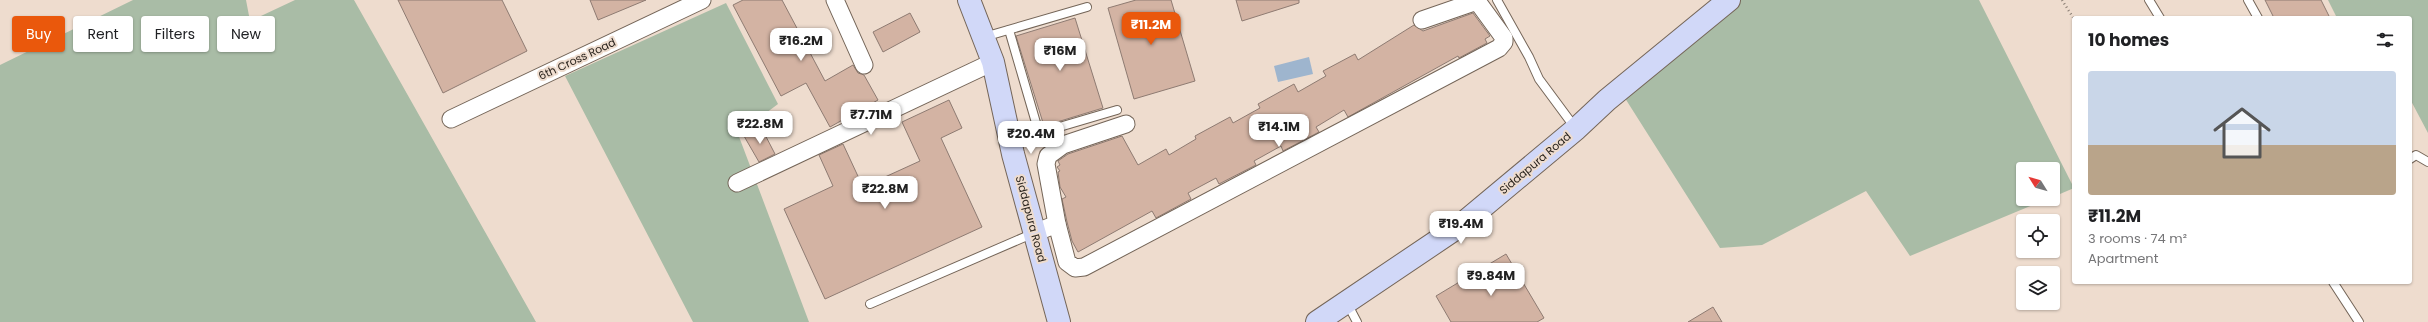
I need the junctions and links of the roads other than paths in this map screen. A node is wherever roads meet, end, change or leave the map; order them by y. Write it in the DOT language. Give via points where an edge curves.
graph roads {
  1 [pos="702,0"];
  2 [pos="835,0"];
  3 [pos="969,0"];
  4 [pos="1497,0"];
  5 [pos="2149,0"];
  6 [pos="2248,0"];
  7 [pos="1724,1"];
  8 [pos="1087,7"];
  9 [pos="2159,16"];
  10 [pos="2257,16"];
  11 [pos="1422,20"];
  12 [pos="1009,30"];
  13 [pos="983,38"];
  14 [pos="993,62"];
  15 [pos="864,65"];
  16 [pos="1122,117"];
  17 [pos="451,119"];
  18 [pos="1576,129"];
  19 [pos="2412,158"];
  20 [pos="2428,162"];
  21 [pos="737,183"];
  22 [pos="1057,224"];
  23 [pos="1034,233"];
  24 [pos="2334,284"];
  25 [pos="1347,303"];
  26 [pos="870,304"];
  27 [pos="1059,322"];
  28 [pos="1317,322"];
  29 [pos="1357,322"];
  30 [pos="2359,322"];
  1 -- 17 [label="street, 6th Cross Road"];
  2 -- 15 [label="street"];
  3 -- 13 [label="street, Siddapura Road"];
  4 -- 18 [label="lane" via="1539,79"];
  5 -- 9 [label="lane"];
  6 -- 10 [label="lane"];
  7 -- 18 [label="street, Siddapura Road"];
  8 -- 12 [label="lane"];
  11 -- 22 [label="street" via="1477,1 1504,38 1504,42 1499,48 1084,267 1075,268 1067,262"];
  12 -- 13 [label="lane"];
  12 -- 16 [label="lane" via="1038,133"];
  13 -- 14 [label="street, Siddapura Road"];
  14 -- 21 [label="street"];
  14 -- 23 [label="street, Siddapura Road" via="1013,154"];
  16 -- 22 [label="street" via="1063,145 1048,156 1046,164"];
  18 -- 25 [label="street, Siddapura Road" via="1461,225"];
  19 -- 20 [label="lane" via="2416,155"];
  22 -- 23 [label="street"];
  23 -- 26 [label="lane"];
  23 -- 27 [label="street, Siddapura Road"];
  24 -- 30 [label="lane"];
  25 -- 28 [label="street, Siddapura Road"];
  25 -- 29 [label="lane"];
}
